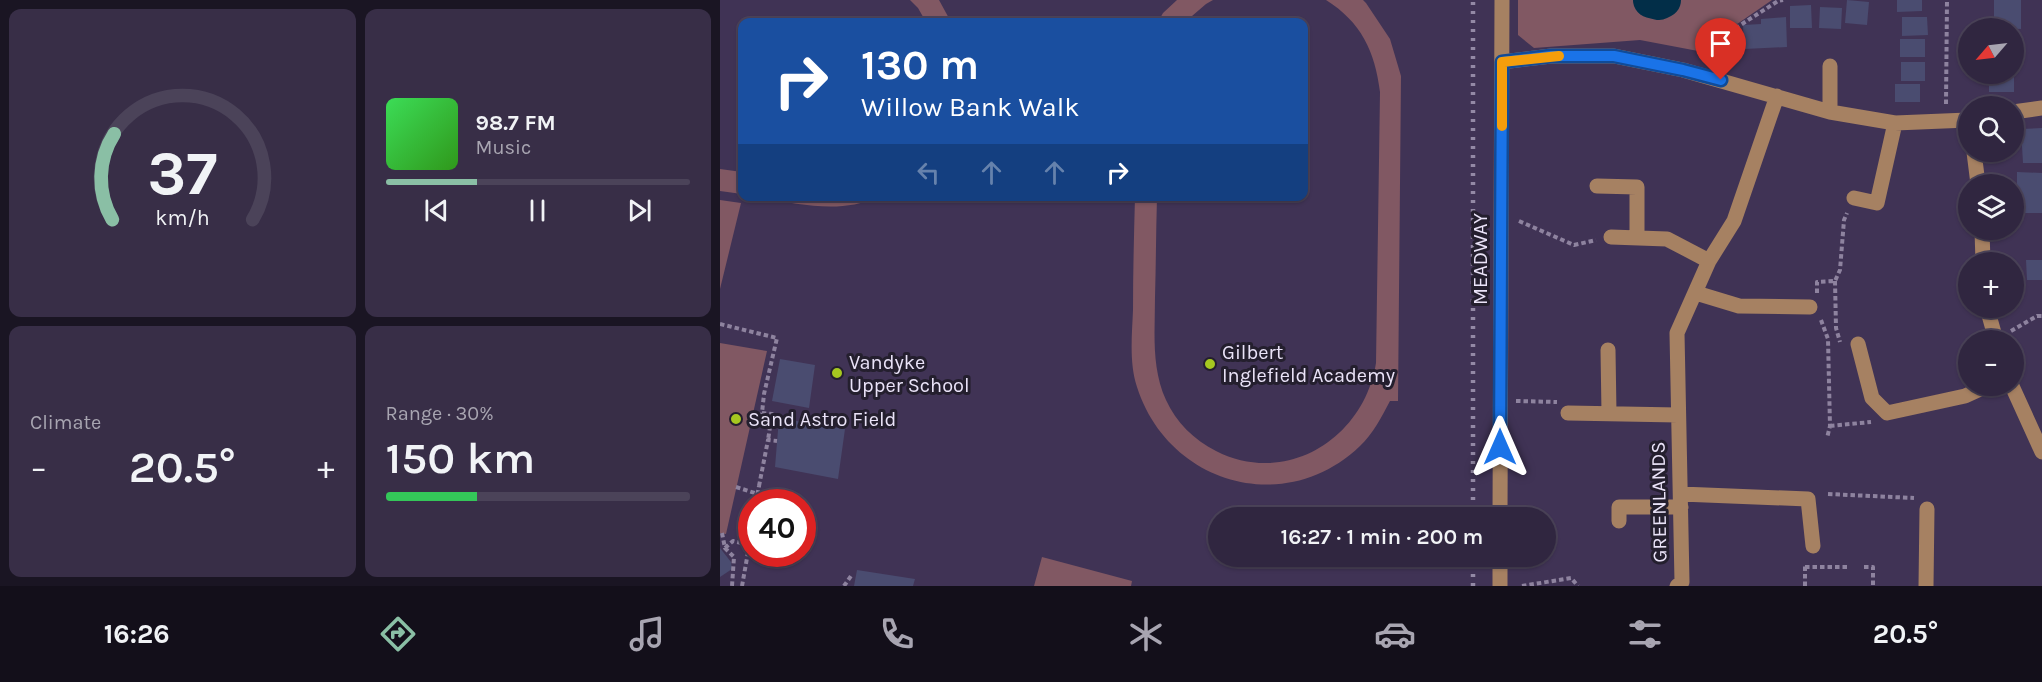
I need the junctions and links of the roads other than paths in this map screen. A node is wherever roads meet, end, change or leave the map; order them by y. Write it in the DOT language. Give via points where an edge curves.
graph roads {
  1 [pos="1502,0"];
  2 [pos="1502,62"];
  3 [pos="1830,66"];
  4 [pos="1777,96"];
  5 [pos="2042,108"];
  6 [pos="2024,110"];
  7 [pos="1830,112"];
  8 [pos="1958,121"];
  9 [pos="1895,123"];
  10 [pos="1597,186"];
  11 [pos="1854,198"];
  12 [pos="1637,236"];
  13 [pos="1611,237"];
  14 [pos="1709,261"];
  15 [pos="1696,293"];
  16 [pos="1810,307"];
  17 [pos="1858,344"];
  18 [pos="1608,350"];
  19 [pos="1965,396"];
  20 [pos="2017,396"];
  21 [pos="1568,413"];
  22 [pos="1609,413"];
  23 [pos="1678,415"];
  24 [pos="2042,452"];
  25 [pos="1681,500"];
  26 [pos="1500,507"];
  27 [pos="1928,509"];
  28 [pos="1619,521"];
  29 [pos="1813,546"];
  30 [pos="1500,567"];
  31 [pos="1500,586"];
  32 [pos="1677,586"];
  33 [pos="1926,586"];
  1 -- 2 [label="street, MEADWAY"];
  2 -- 4 [label="street" via="1551,56 1614,56"];
  2 -- 26 [label="street, MEADWAY"];
  3 -- 7 [label="street"];
  4 -- 7 [label="street"];
  4 -- 14 [label="street, GREENLANDS" via="1734,221"];
  5 -- 6 [label="street"];
  7 -- 9 [label="street"];
  8 -- 9 [label="street"];
  9 -- 11 [label="street" via="1877,203"];
  10 -- 12 [label="street" via="1637,187"];
  12 -- 13 [label="street"];
  12 -- 14 [label="street" via="1667,238"];
  14 -- 15 [label="street, GREENLANDS"];
  15 -- 16 [label="street" via="1739,306"];
  15 -- 23 [label="street, GREENLANDS" via="1677,333"];
  17 -- 19 [label="street" via="1872,398 1887,413"];
  18 -- 22 [label="street"];
  20 -- 24 [label="street"];
  21 -- 22 [label="street, GREENLANDS"];
  22 -- 23 [label="street, GREENLANDS"];
  23 -- 25 [label="street, GREENLANDS"];
  25 -- 28 [label="street" via="1619,507"];
  25 -- 29 [label="street" via="1808,499"];
  25 -- 32 [label="street, GREENLANDS" via="1682,582"];
  27 -- 33 [label="street"];
  30 -- 31 [label="street"];
}
